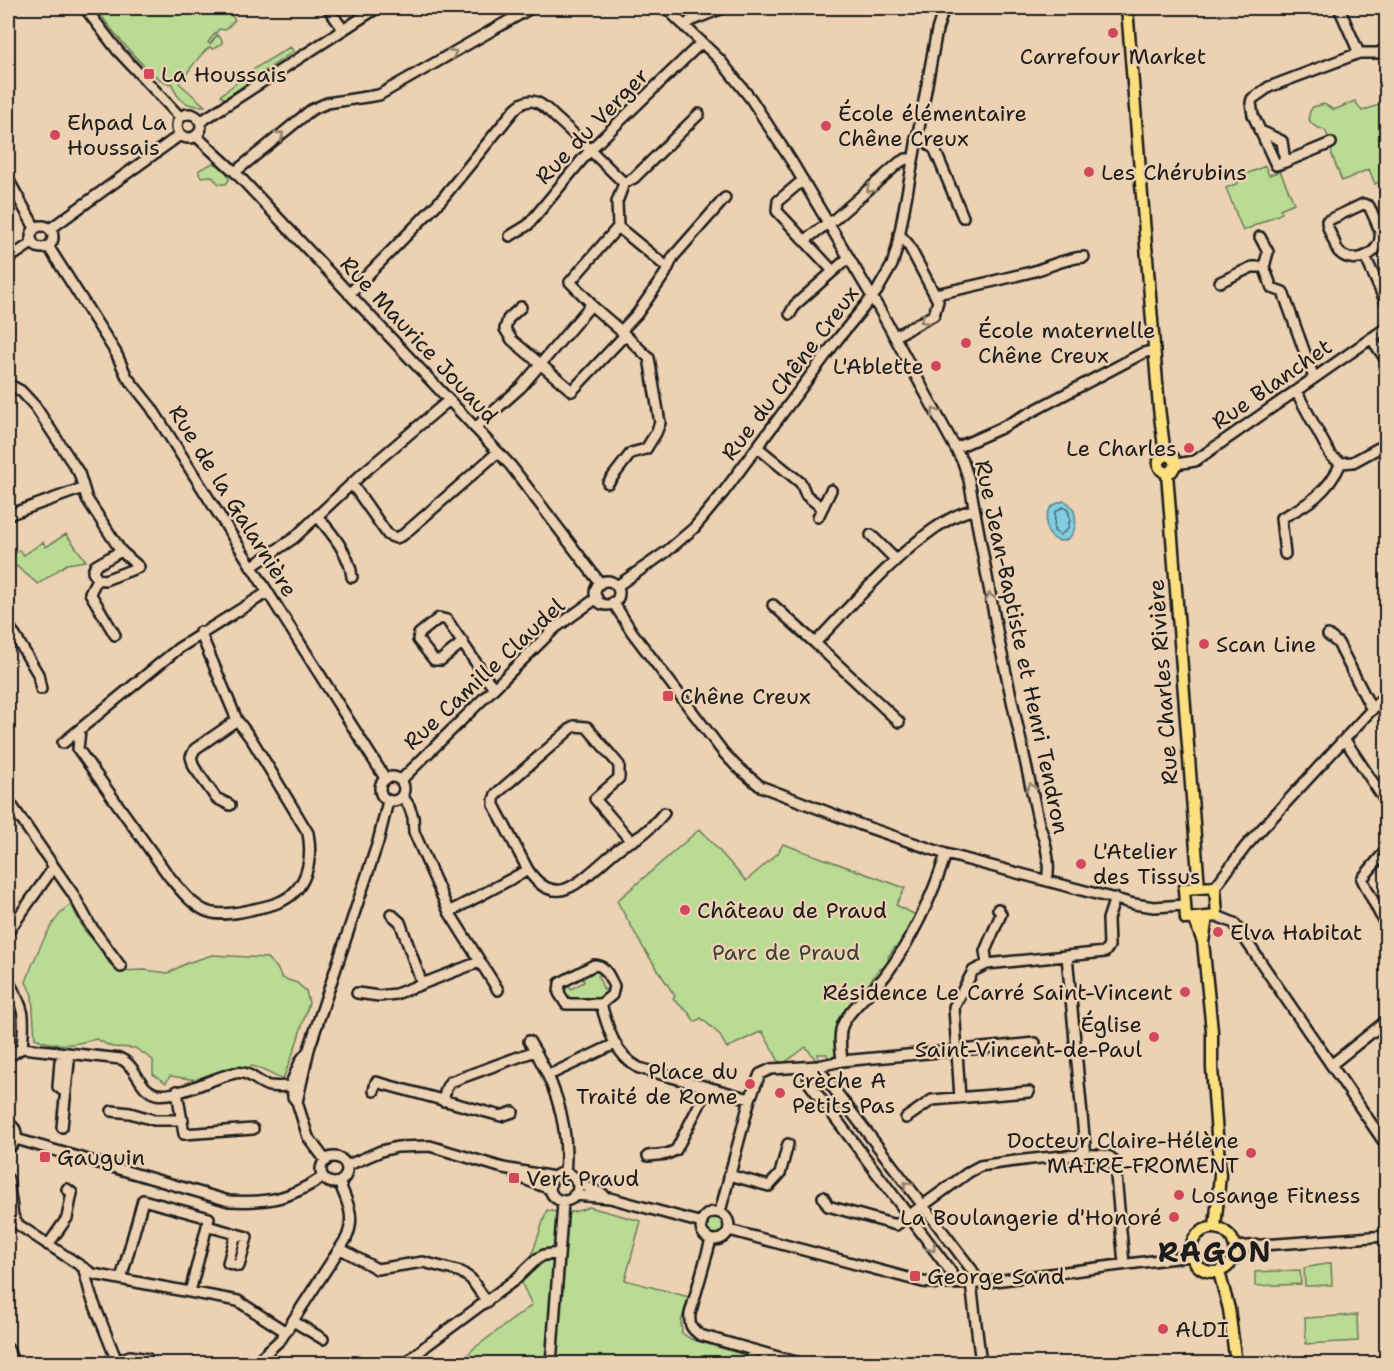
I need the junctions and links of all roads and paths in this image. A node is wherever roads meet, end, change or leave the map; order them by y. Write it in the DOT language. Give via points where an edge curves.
graph roads {
  1 [pos="85,8"];
  2 [pos="328,8"];
  3 [pos="377,8"];
  4 [pos="531,8"];
  5 [pos="666,8"];
  6 [pos="723,8"];
  7 [pos="944,8"];
  8 [pos="1127,8"];
  9 [pos="1339,8"];
  10 [pos="685,27"];
  11 [pos="342,28"];
  12 [pos="702,42"];
  13 [pos="1382,51"];
  14 [pos="1359,52"];
  15 [pos="699,114"];
  16 [pos="180,117"];
  17 [pos="200,122"];
  18 [pos="1259,130"];
  19 [pos="180,135"];
  20 [pos="196,136"];
  21 [pos="916,138"];
  22 [pos="1331,143"];
  23 [pos="590,150"];
  24 [pos="913,159"];
  25 [pos="1285,162"];
  26 [pos="235,172"];
  27 [pos="8,179"];
  28 [pos="803,180"];
  29 [pos="624,183"];
  30 [pos="725,198"];
  31 [pos="963,217"];
  32 [pos="829,224"];
  33 [pos="618,227"];
  34 [pos="35,228"];
  35 [pos="50,229"];
  36 [pos="899,234"];
  37 [pos="510,236"];
  38 [pos="1260,237"];
  39 [pos="804,241"];
  40 [pos="32,243"];
  41 [pos="48,246"];
  42 [pos="1084,256"];
  43 [pos="1365,256"];
  44 [pos="848,258"];
  45 [pos="8,259"];
  46 [pos="1264,267"];
  47 [pos="668,268"];
  48 [pos="833,271"];
  49 [pos="1220,282"];
  50 [pos="349,294"];
  51 [pos="935,294"];
  52 [pos="872,298"];
  53 [pos="1386,303"];
  54 [pos="591,305"];
  55 [pos="521,308"];
  56 [pos="790,314"];
  57 [pos="1386,328"];
  58 [pos="623,333"];
  59 [pos="895,336"];
  60 [pos="1371,338"];
  61 [pos="1155,350"];
  62 [pos="1386,360"];
  63 [pos="539,364"];
  64 [pos="1314,378"];
  65 [pos="8,384"];
  66 [pos="1296,391"];
  67 [pos="448,401"];
  68 [pos="475,428"];
  69 [pos="1386,444"];
  70 [pos="757,447"];
  71 [pos="956,447"];
  72 [pos="498,452"];
  73 [pos="1165,455"];
  74 [pos="1176,464"];
  75 [pos="1341,464"];
  76 [pos="1167,473"];
  77 [pos="352,483"];
  78 [pos="608,483"];
  79 [pos="83,488"];
  80 [pos="831,490"];
  81 [pos="821,507"];
  82 [pos="974,510"];
  83 [pos="8,515"];
  84 [pos="317,516"];
  85 [pos="818,517"];
  86 [pos="871,535"];
  87 [pos="121,551"];
  88 [pos="1285,554"];
  89 [pos="896,560"];
  90 [pos="252,567"];
  91 [pos="352,577"];
  92 [pos="97,579"];
  93 [pos="600,583"];
  94 [pos="617,586"];
  95 [pos="268,592"];
  96 [pos="597,598"];
  97 [pos="613,602"];
  98 [pos="773,605"];
  99 [pos="8,624"];
  100 [pos="200,632"];
  101 [pos="115,635"];
  102 [pos="1328,635"];
  103 [pos="463,642"];
  104 [pos="815,643"];
  105 [pos="494,687"];
  106 [pos="42,689"];
  107 [pos="1386,694"];
  108 [pos="1372,710"];
  109 [pos="237,720"];
  110 [pos="899,722"];
  111 [pos="80,730"];
  112 [pos="1345,740"];
  113 [pos="63,743"];
  114 [pos="385,778"];
  115 [pos="401,780"];
  116 [pos="402,795"];
  117 [pos="8,800"];
  118 [pos="388,801"];
  119 [pos="1386,802"];
  120 [pos="230,805"];
  121 [pos="664,813"];
  122 [pos="631,842"];
  123 [pos="1386,850"];
  124 [pos="946,854"];
  125 [pos="54,867"];
  126 [pos="528,870"];
  127 [pos="1047,881"];
  128 [pos="1215,887"];
  129 [pos="1199,888"];
  130 [pos="1114,898"];
  131 [pos="1185,904"];
  132 [pos="998,909"];
  133 [pos="449,912"];
  134 [pos="391,914"];
  135 [pos="1212,917"];
  136 [pos="1194,918"];
  137 [pos="1386,926"];
  138 [pos="8,932"];
  139 [pos="1203,942"];
  140 [pos="1067,956"];
  141 [pos="479,962"];
  142 [pos="987,964"];
  143 [pos="121,967"];
  144 [pos="8,981"];
  145 [pos="423,984"];
  146 [pos="498,990"];
  147 [pos="357,993"];
  148 [pos="601,1005"];
  149 [pos="1386,1021"];
  150 [pos="529,1041"];
  151 [pos="1035,1043"];
  152 [pos="615,1044"];
  153 [pos="22,1048"];
  154 [pos="309,1049"];
  155 [pos="535,1051"];
  156 [pos="956,1051"];
  157 [pos="65,1054"];
  158 [pos="8,1057"];
  159 [pos="842,1060"];
  160 [pos="1331,1065"];
  161 [pos="807,1067"];
  162 [pos="549,1075"];
  163 [pos="292,1086"];
  164 [pos="708,1088"];
  165 [pos="177,1091"];
  166 [pos="374,1091"];
  167 [pos="1029,1092"];
  168 [pos="960,1098"];
  169 [pos="750,1099"];
  170 [pos="443,1101"];
  171 [pos="297,1102"];
  172 [pos="112,1111"];
  173 [pos="513,1112"];
  174 [pos="906,1118"];
  175 [pos="183,1120"];
  176 [pos="8,1123"];
  177 [pos="62,1127"];
  178 [pos="253,1129"];
  179 [pos="868,1135"];
  180 [pos="16,1139"];
  181 [pos="788,1144"];
  182 [pos="1386,1144"];
  183 [pos="855,1145"];
  184 [pos="8,1148"];
  185 [pos="1080,1154"];
  186 [pos="648,1156"];
  187 [pos="326,1161"];
  188 [pos="346,1166"];
  189 [pos="503,1168"];
  190 [pos="565,1173"];
  191 [pos="729,1174"];
  192 [pos="323,1177"];
  193 [pos="554,1177"];
  194 [pos="8,1179"];
  195 [pos="339,1182"];
  196 [pos="576,1182"];
  197 [pos="67,1189"];
  198 [pos="550,1189"];
  199 [pos="574,1195"];
  200 [pos="823,1197"];
  201 [pos="610,1198"];
  202 [pos="561,1200"];
  203 [pos="922,1205"];
  204 [pos="719,1212"];
  205 [pos="908,1216"];
  206 [pos="10,1217"];
  207 [pos="702,1222"];
  208 [pos="207,1226"];
  209 [pos="1215,1228"];
  210 [pos="729,1230"];
  211 [pos="236,1234"];
  212 [pos="1386,1236"];
  213 [pos="711,1240"];
  214 [pos="48,1245"];
  215 [pos="1235,1247"];
  216 [pos="340,1249"];
  217 [pos="560,1253"];
  218 [pos="1191,1256"];
  219 [pos="1124,1264"];
  220 [pos="84,1270"];
  221 [pos="1219,1272"];
  222 [pos="121,1279"];
  223 [pos="975,1283"];
  224 [pos="954,1284"];
  225 [pos="189,1292"];
  226 [pos="487,1302"];
  227 [pos="293,1321"];
  228 [pos="286,1332"];
  229 [pos="322,1339"];
  230 [pos="8,1349"];
  231 [pos="753,1350"];
  232 [pos="148,1359"];
  233 [pos="118,1362"];
  234 [pos="14,1364"];
  235 [pos="254,1364"];
  236 [pos="405,1364"];
  237 [pos="551,1364"];
  238 [pos="749,1364"];
  239 [pos="803,1364"];
  240 [pos="981,1364"];
  241 [pos="1236,1364"];
  1 -- 16 [label="street" via="118,51"];
  2 -- 11 [label="street"];
  3 -- 11 [label="street"];
  26 -- 4 [label="street, one-way" via="311,110 327,103 379,95"];
  5 -- 10 [label="street, Rue Jean-Baptiste et Henri Tendron"];
  6 -- 10 [label="street" via="690,21"];
  7 -- 21 [label="street, Rue du Chêne Creux"];
  8 -- 61 [label="main road, Rue Charles Rivière"];
  9 -- 14 [label="street"];
  10 -- 12 [label="street, Rue Jean-Baptiste et Henri Tendron"];
  11 -- 17 [label="street"];
  12 -- 23 [label="street, Rue du Verger"];
  12 -- 28 [label="street, Rue Jean-Baptiste et Henri Tendron" via="751,99"];
  13 -- 14 [label="street"];
  14 -- 18 [label="street" via="1269,87 1252,99"];
  15 -- 29 [label="street" via="634,178"];
  16 -- 17 [label="street" via="190,114"];
  16 -- 19 [label="street" via="176,125"];
  17 -- 20 [label="street"];
  18 -- 25 [label="street" via="1282,141"];
  18 -- 25 [label="street" via="1276,165"];
  19 -- 20 [label="street" via="189,139"];
  19 -- 35 [label="street"];
  20 -- 26 [label="street, Rue Maurice Jouaud"];
  21 -- 24 [label="street, Rue du Chêne Creux"];
  21 -- 31 [label="street" via="935,150"];
  22 -- 25 [label="street"];
  23 -- 29 [label="street"];
  23 -- 37 [label="street, Rue du Verger" via="528,225"];
  23 -- 50 [label="street" via="542,105 523,103 442,199"];
  24 -- 32 [label="street, one-way" via="900,162"];
  24 -- 36 [label="street, Rue du Chêne Creux"];
  26 -- 50 [label="street, Rue Maurice Jouaud"];
  27 -- 34 [label="street"];
  28 -- 32 [label="street, Rue Jean-Baptiste et Henri Tendron"];
  28 -- 39 [label="street" via="778,201 777,211"];
  29 -- 33 [label="street" via="617,202"];
  30 -- 47 [label="street" via="673,257"];
  32 -- 39 [label="street"];
  32 -- 44 [label="street, Rue Jean-Baptiste et Henri Tendron"];
  33 -- 47 [label="street"];
  33 -- 54 [label="street" via="570,282"];
  34 -- 35 [label="street"];
  34 -- 40 [label="street" via="30,235"];
  35 -- 41 [label="street" via="52,238"];
  36 -- 51 [label="street"];
  36 -- 52 [label="street, Rue du Chêne Creux" via="892,265"];
  38 -- 46 [label="street" via="1268,252"];
  39 -- 48 [label="street"];
  40 -- 41 [label="street" via="40,248"];
  40 -- 45 [label="street"];
  41 -- 90 [label="street, Rue de la Galarnière" via="127,377 151,407"];
  42 -- 51 [label="street"];
  43 -- 43 [label="street" via="1374,251 1380,237 1367,204 1327,221 1339,251 1357,259"];
  43 -- 53 [label="street"];
  44 -- 48 [label="street"];
  44 -- 52 [label="street, Rue Jean-Baptiste et Henri Tendron"];
  46 -- 49 [label="street" via="1252,267"];
  46 -- 64 [label="street" via="1272,288 1283,292"];
  47 -- 58 [label="street"];
  48 -- 56 [label="street"];
  50 -- 67 [label="street, Rue Maurice Jouaud"];
  51 -- 59 [label="street, one-way" via="936,313"];
  52 -- 59 [label="street, Rue Jean-Baptiste et Henri Tendron"];
  52 -- 70 [label="street, Rue du Chêne Creux"];
  54 -- 58 [label="street"];
  54 -- 63 [label="street"];
  55 -- 63 [label="street" via="508,319 505,329"];
  57 -- 60 [label="street, Rue Blanchet"];
  58 -- 63 [label="street" via="572,391"];
  58 -- 78 [label="street" via="649,358 660,423 646,449 631,453"];
  71 -- 59 [label="street, Rue Jean-Baptiste et Henri Tendron, one-way"];
  60 -- 62 [label="street"];
  60 -- 64 [label="street, Rue Blanchet"];
  61 -- 71 [label="street"];
  61 -- 73 [label="main road, Rue Charles Rivière"];
  63 -- 68 [label="street" via="521,387"];
  64 -- 66 [label="street, Rue Blanchet"];
  65 -- 79 [label="street" via="35,406 79,473"];
  66 -- 74 [label="street, Rue Blanchet" via="1195,461"];
  66 -- 75 [label="street" via="1331,456"];
  67 -- 68 [label="street, Rue Maurice Jouaud"];
  67 -- 77 [label="street"];
  68 -- 72 [label="street, Rue Maurice Jouaud"];
  69 -- 75 [label="street" via="1353,462"];
  70 -- 81 [label="street" via="801,483 806,495"];
  70 -- 94 [label="street, Rue du Chêne Creux" via="694,528"];
  71 -- 82 [label="street, Rue Jean-Baptiste et Henri Tendron" via="967,474"];
  72 -- 77 [label="street" via="396,538 388,535"];
  72 -- 93 [label="street, Rue Maurice Jouaud"];
  73 -- 74 [label="main road" via="1173,457"];
  73 -- 76 [label="main road, Rue Charles Rivière" via="1159,466"];
  74 -- 76 [label="main road"];
  75 -- 88 [label="street" via="1310,504 1281,519"];
  76 -- 129 [label="main road, Rue Charles Rivière"];
  77 -- 84 [label="street"];
  79 -- 83 [label="street"];
  79 -- 87 [label="street"];
  80 -- 81 [label="street"];
  81 -- 85 [label="street"];
  82 -- 89 [label="street" via="956,516 916,541"];
  127 -- 82 [label="street, Rue Jean-Baptiste et Henri Tendron, one-way" via="1046,844 999,641"];
  84 -- 90 [label="street" via="294,538"];
  84 -- 91 [label="street" via="351,565"];
  86 -- 89 [label="street"];
  87 -- 92 [label="street" via="95,566"];
  87 -- 92 [label="street" via="139,567 105,580"];
  89 -- 104 [label="street"];
  90 -- 95 [label="street, Rue de la Galarnière"];
  92 -- 101 [label="street" via="90,593"];
  93 -- 94 [label="street" via="609,581"];
  93 -- 96 [label="street"];
  94 -- 97 [label="street" via="618,595"];
  95 -- 100 [label="street"];
  95 -- 114 [label="street, Rue de la Galarnière"];
  96 -- 97 [label="street" via="603,604"];
  96 -- 105 [label="street, Rue Camille Claudel" via="555,628"];
  97 -- 124 [label="street" via="723,752 749,778 779,794"];
  98 -- 104 [label="street"];
  99 -- 106 [label="street" via="38,674"];
  100 -- 109 [label="street"];
  100 -- 111 [label="street"];
  102 -- 108 [label="street" via="1338,644"];
  103 -- 103 [label="street" via="447,620 440,618 419,634 418,640 434,660 441,660"];
  103 -- 105 [label="street"];
  104 -- 110 [label="street"];
  105 -- 115 [label="street, Rue Camille Claudel"];
  107 -- 108 [label="street"];
  108 -- 112 [label="street"];
  109 -- 111 [label="street" via="308,833 309,868 297,889 280,903 227,914 205,911 168,875 78,749"];
  109 -- 120 [label="street" via="195,749 191,757 216,798"];
  111 -- 113 [label="street"];
  112 -- 119 [label="street"];
  112 -- 128 [label="street" via="1246,846"];
  114 -- 115 [label="street"];
  114 -- 118 [label="street" via="379,791"];
  115 -- 116 [label="street"];
  116 -- 118 [label="street"];
  116 -- 133 [label="street"];
  117 -- 125 [label="street"];
  118 -- 154 [label="street"];
  121 -- 122 [label="street"];
  122 -- 126 [label="street" via="563,890 543,887"];
  122 -- 126 [label="street" via="595,799 619,778 619,765 587,727 574,726 496,794 494,800"];
  123 -- 137 [label="street" via="1362,879"];
  124 -- 127 [label="street"];
  124 -- 159 [label="street" via="923,914 904,948 843,1023"];
  125 -- 138 [label="street"];
  125 -- 143 [label="street"];
  126 -- 133 [label="street"];
  127 -- 130 [label="street"];
  128 -- 129 [label="main road"];
  128 -- 135 [label="main road"];
  129 -- 131 [label="main road" via="1184,889"];
  130 -- 131 [label="street" via="1154,907"];
  130 -- 140 [label="street" via="1107,919 1107,950"];
  131 -- 136 [label="main road" via="1186,919"];
  132 -- 142 [label="street" via="1001,914 985,951"];
  133 -- 141 [label="street"];
  134 -- 145 [label="street" via="400,922"];
  135 -- 136 [label="main road"];
  135 -- 139 [label="main road"];
  135 -- 160 [label="street" via="1234,923"];
  136 -- 139 [label="main road"];
  139 -- 209 [label="main road" via="1220,1175"];
  140 -- 142 [label="street"];
  140 -- 185 [label="street" via="1085,1147"];
  141 -- 145 [label="street"];
  141 -- 146 [label="street"];
  142 -- 156 [label="street" via="973,971 954,1007"];
  144 -- 153 [label="street" via="24,1011"];
  145 -- 147 [label="street" via="387,996"];
  148 -- 148 [label="street" via="566,1004 559,993 560,983 594,965 605,968 614,986 612,995"];
  148 -- 152 [label="street"];
  149 -- 160 [label="street"];
  150 -- 155 [label="street"];
  151 -- 156 [label="street"];
  152 -- 162 [label="street"];
  152 -- 164 [label="street" via="639,1068"];
  153 -- 157 [label="street"];
  153 -- 158 [label="street"];
  154 -- 163 [label="street"];
  154 -- 171 [label="street"];
  155 -- 162 [label="street"];
  155 -- 170 [label="street" via="450,1082"];
  156 -- 159 [label="street"];
  156 -- 168 [label="street"];
  157 -- 165 [label="street" via="121,1059 131,1065 150,1092"];
  157 -- 177 [label="street" via="60,1061 58,1087 66,1093"];
  159 -- 161 [label="street"];
  160 -- 182 [label="street"];
  161 -- 169 [label="street" via="765,1071 756,1078"];
  161 -- 179 [label="street" via="821,1072"];
  161 -- 183 [label="street" via="809,1083"];
  162 -- 190 [label="street" via="562,1118"];
  163 -- 165 [label="street" via="268,1086 238,1072"];
  163 -- 171 [label="street"];
  164 -- 169 [label="street"];
  164 -- 186 [label="street" via="676,1150"];
  165 -- 175 [label="street"];
  166 -- 170 [label="street" via="376,1082"];
  167 -- 168 [label="street"];
  168 -- 174 [label="street" via="932,1100"];
  169 -- 191 [label="street"];
  170 -- 173 [label="street" via="501,1116"];
  171 -- 187 [label="street" via="308,1137"];
  172 -- 175 [label="street" via="154,1120"];
  175 -- 178 [label="street" via="184,1134"];
  176 -- 180 [label="street" via="15,1130"];
  179 -- 183 [label="street"];
  203 -- 179 [label="street, one-way"];
  180 -- 184 [label="street"];
  180 -- 192 [label="street" via="229,1201 280,1198"];
  181 -- 191 [label="street" via="780,1174 769,1186"];
  183 -- 205 [label="street"];
  185 -- 203 [label="street" via="980,1166"];
  185 -- 219 [label="street" via="1106,1155 1114,1161"];
  187 -- 188 [label="street" via="338,1158"];
  187 -- 192 [label="street"];
  188 -- 189 [label="street" via="381,1151 415,1145"];
  188 -- 195 [label="street" via="346,1175"];
  189 -- 193 [label="street"];
  189 -- 198 [label="street"];
  190 -- 193 [label="street"];
  190 -- 196 [label="street"];
  191 -- 204 [label="street"];
  192 -- 195 [label="street"];
  193 -- 198 [label="street"];
  194 -- 206 [label="street"];
  195 -- 216 [label="street" via="352,1218"];
  196 -- 199 [label="street"];
  196 -- 201 [label="street"];
  197 -- 214 [label="street" via="72,1193 67,1218"];
  198 -- 202 [label="street"];
  199 -- 201 [label="street"];
  199 -- 202 [label="street"];
  200 -- 205 [label="street" via="828,1206 896,1225"];
  201 -- 207 [label="street"];
  202 -- 217 [label="street"];
  203 -- 205 [label="street"];
  203 -- 223 [label="street"];
  204 -- 207 [label="street" via="708,1214"];
  204 -- 210 [label="street" via="727,1218"];
  205 -- 224 [label="street, one-way" via="951,1272"];
  206 -- 214 [label="street"];
  207 -- 213 [label="street" via="703,1233"];
  208 -- 211 [label="street"];
  208 -- 222 [label="street" via="209,1218 143,1200"];
  208 -- 225 [label="street"];
  209 -- 215 [label="main road" via="1226,1232"];
  209 -- 218 [label="main road" via="1198,1233 1191,1243"];
  210 -- 213 [label="street" via="722,1239"];
  210 -- 224 [label="street" via="923,1282"];
  212 -- 215 [label="street"];
  213 -- 231 [label="street" via="689,1323 700,1335"];
  214 -- 220 [label="street"];
  215 -- 221 [label="main road" via="1233,1260"];
  216 -- 226 [label="street" via="377,1269 423,1262 461,1272"];
  216 -- 227 [label="street"];
  217 -- 226 [label="street" via="537,1259"];
  217 -- 237 [label="street"];
  218 -- 219 [label="street"];
  218 -- 221 [label="main road" via="1201,1270"];
  219 -- 223 [label="street"];
  220 -- 222 [label="street"];
  220 -- 233 [label="street"];
  221 -- 241 [label="main road" via="1229,1309"];
  222 -- 225 [label="street"];
  223 -- 224 [label="street"];
  223 -- 240 [label="street"];
  225 -- 228 [label="street" via="238,1301"];
  226 -- 236 [label="street"];
  227 -- 228 [label="street"];
  227 -- 229 [label="street"];
  228 -- 235 [label="street"];
  230 -- 234 [label="street"];
  231 -- 238 [label="street"];
  231 -- 239 [label="street"];
  232 -- 233 [label="street" via="130,1356"];
}
